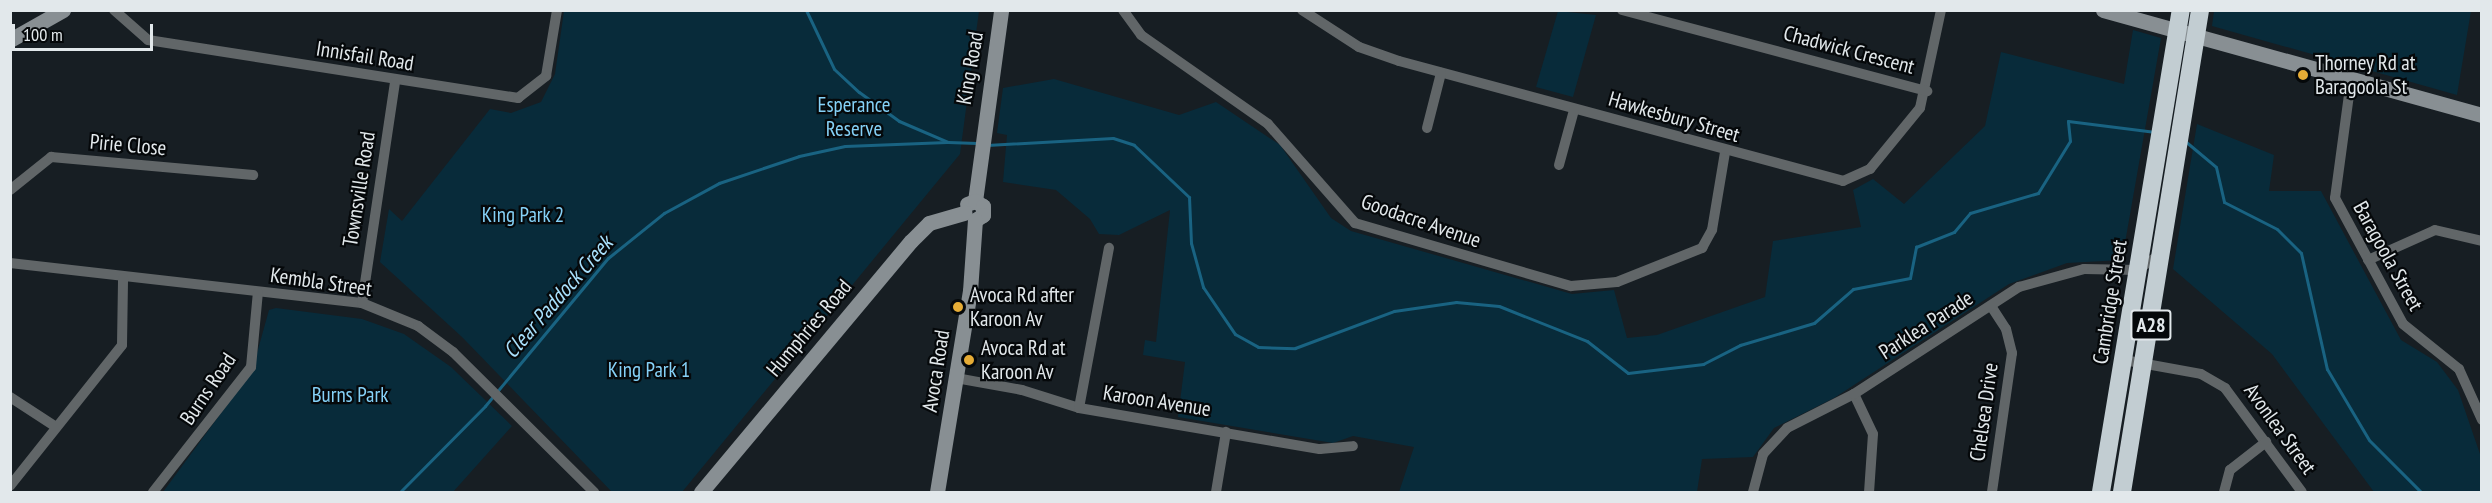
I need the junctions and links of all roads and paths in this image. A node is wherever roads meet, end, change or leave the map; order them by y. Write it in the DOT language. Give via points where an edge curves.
graph roads {
  1 [pos="63,10"];
  2 [pos="114,10"];
  3 [pos="557,10"];
  4 [pos="1001,10"];
  5 [pos="1123,10"];
  6 [pos="1302,10"];
  7 [pos="1622,10"];
  8 [pos="1941,10"];
  9 [pos="2103,10"];
  10 [pos="2181,10"];
  11 [pos="2200,10"];
  12 [pos="2178,31"];
  13 [pos="2196,36"];
  14 [pos="10,40"];
  15 [pos="1441,72"];
  16 [pos="2350,80"];
  17 [pos="395,81"];
  18 [pos="1927,91"];
  19 [pos="1574,110"];
  20 [pos="2481,115"];
  21 [pos="1427,128"];
  22 [pos="1725,152"];
  23 [pos="1559,165"];
  24 [pos="253,175"];
  25 [pos="10,190"];
  26 [pos="970,217"];
  27 [pos="2481,241"];
  28 [pos="1109,248"];
  29 [pos="2162,253"];
  30 [pos="2368,260"];
  31 [pos="10,263"];
  32 [pos="2137,270"];
  33 [pos="123,278"];
  34 [pos="258,292"];
  35 [pos="362,303"];
  36 [pos="1991,306"];
  37 [pos="2124,360"];
  38 [pos="2144,364"];
  39 [pos="956,378"];
  40 [pos="1854,394"];
  41 [pos="10,397"];
  42 [pos="1079,408"];
  43 [pos="2481,420"];
  44 [pos="56,427"];
  45 [pos="1226,432"];
  46 [pos="2266,442"];
  47 [pos="1353,447"];
  48 [pos="10,486"];
  49 [pos="153,492"];
  50 [pos="594,492"];
  51 [pos="701,492"];
  52 [pos="937,492"];
  53 [pos="1216,492"];
  54 [pos="1753,492"];
  55 [pos="1869,492"];
  56 [pos="1992,492"];
  57 [pos="2101,492"];
  58 [pos="2122,492"];
  59 [pos="2224,492"];
  60 [pos="2302,492"];
  1 -- 14 [label="street"];
  2 -- 17 [label="street, Innisfail Road" via="148,40"];
  3 -- 17 [label="street, Innisfail Road" via="546,76 531,94 506,98"];
  4 -- 26 [label="street, King Road"];
  5 -- 22 [label="street, Goodacre Avenue" via="1141,35 1268,124 1355,223 1576,287 1617,282 1707,245"];
  6 -- 15 [label="street, Hawkesbury Street" via="1359,47"];
  7 -- 18 [label="street, Chadwick Crescent"];
  8 -- 18 [label="street, Hawkesbury Street"];
  9 -- 12 [label="street"];
  10 -- 12 [label="highway, A28"];
  11 -- 13 [label="highway, A28"];
  12 -- 13 [label="street"];
  12 -- 32 [label="highway, Cambridge Street / A28"];
  13 -- 16 [label="street"];
  13 -- 29 [label="highway, Cambridge Street / A28"];
  15 -- 19 [label="street, Hawkesbury Street"];
  15 -- 21 [label="street"];
  16 -- 20 [label="street"];
  16 -- 30 [label="street, Baragoola Street" via="2334,191"];
  17 -- 35 [label="street, Townsville Road"];
  18 -- 22 [label="street, Hawkesbury Street" via="1920,108 1870,169 1852,179 1826,179"];
  19 -- 22 [label="street, Hawkesbury Street"];
  19 -- 23 [label="street"];
  24 -- 25 [label="street, Pirie Close" via="51,157"];
  26 -- 39 [label="street, Avoca Road"];
  26 -- 51 [label="street, Humphries Road" via="929,223 911,241"];
  27 -- 30 [label="street" via="2435,230"];
  28 -- 42 [label="street"];
  29 -- 32 [label="street"];
  29 -- 38 [label="highway, Cambridge Street / A28"];
  30 -- 43 [label="street, Baragoola Street" via="2409,332 2459,369"];
  31 -- 33 [label="street, Kembla Street"];
  32 -- 36 [label="street, Parklea Parade" via="2056,274 2019,287"];
  32 -- 37 [label="highway, Cambridge Street / A28"];
  33 -- 34 [label="street, Kembla Street"];
  33 -- 44 [label="street" via="122,345"];
  34 -- 35 [label="street, Kembla Street"];
  34 -- 49 [label="street, Burns Road" via="251,367"];
  35 -- 50 [label="street, Kembla Street" via="418,326 483,378"];
  36 -- 40 [label="street, Parklea Parade"];
  36 -- 56 [label="street, Chelsea Drive" via="2012,353"];
  37 -- 38 [label="street, Avonlea Street"];
  37 -- 57 [label="highway, Cambridge Street / A28"];
  38 -- 46 [label="street, Avonlea Street" via="2218,382"];
  38 -- 58 [label="highway, Cambridge Street / A28"];
  39 -- 42 [label="street, Karoon Avenue" via="1022,390"];
  39 -- 52 [label="street, Avoca Road"];
  40 -- 54 [label="street, Parklea Parade" via="1772,441 1757,468"];
  40 -- 55 [label="street" via="1873,434"];
  41 -- 44 [label="street"];
  42 -- 45 [label="street, Karoon Avenue"];
  44 -- 48 [label="street"];
  45 -- 47 [label="street, Karoon Avenue" via="1320,448"];
  45 -- 53 [label="street"];
  46 -- 59 [label="street" via="2230,470"];
  46 -- 60 [label="street, Avonlea Street"];
}
